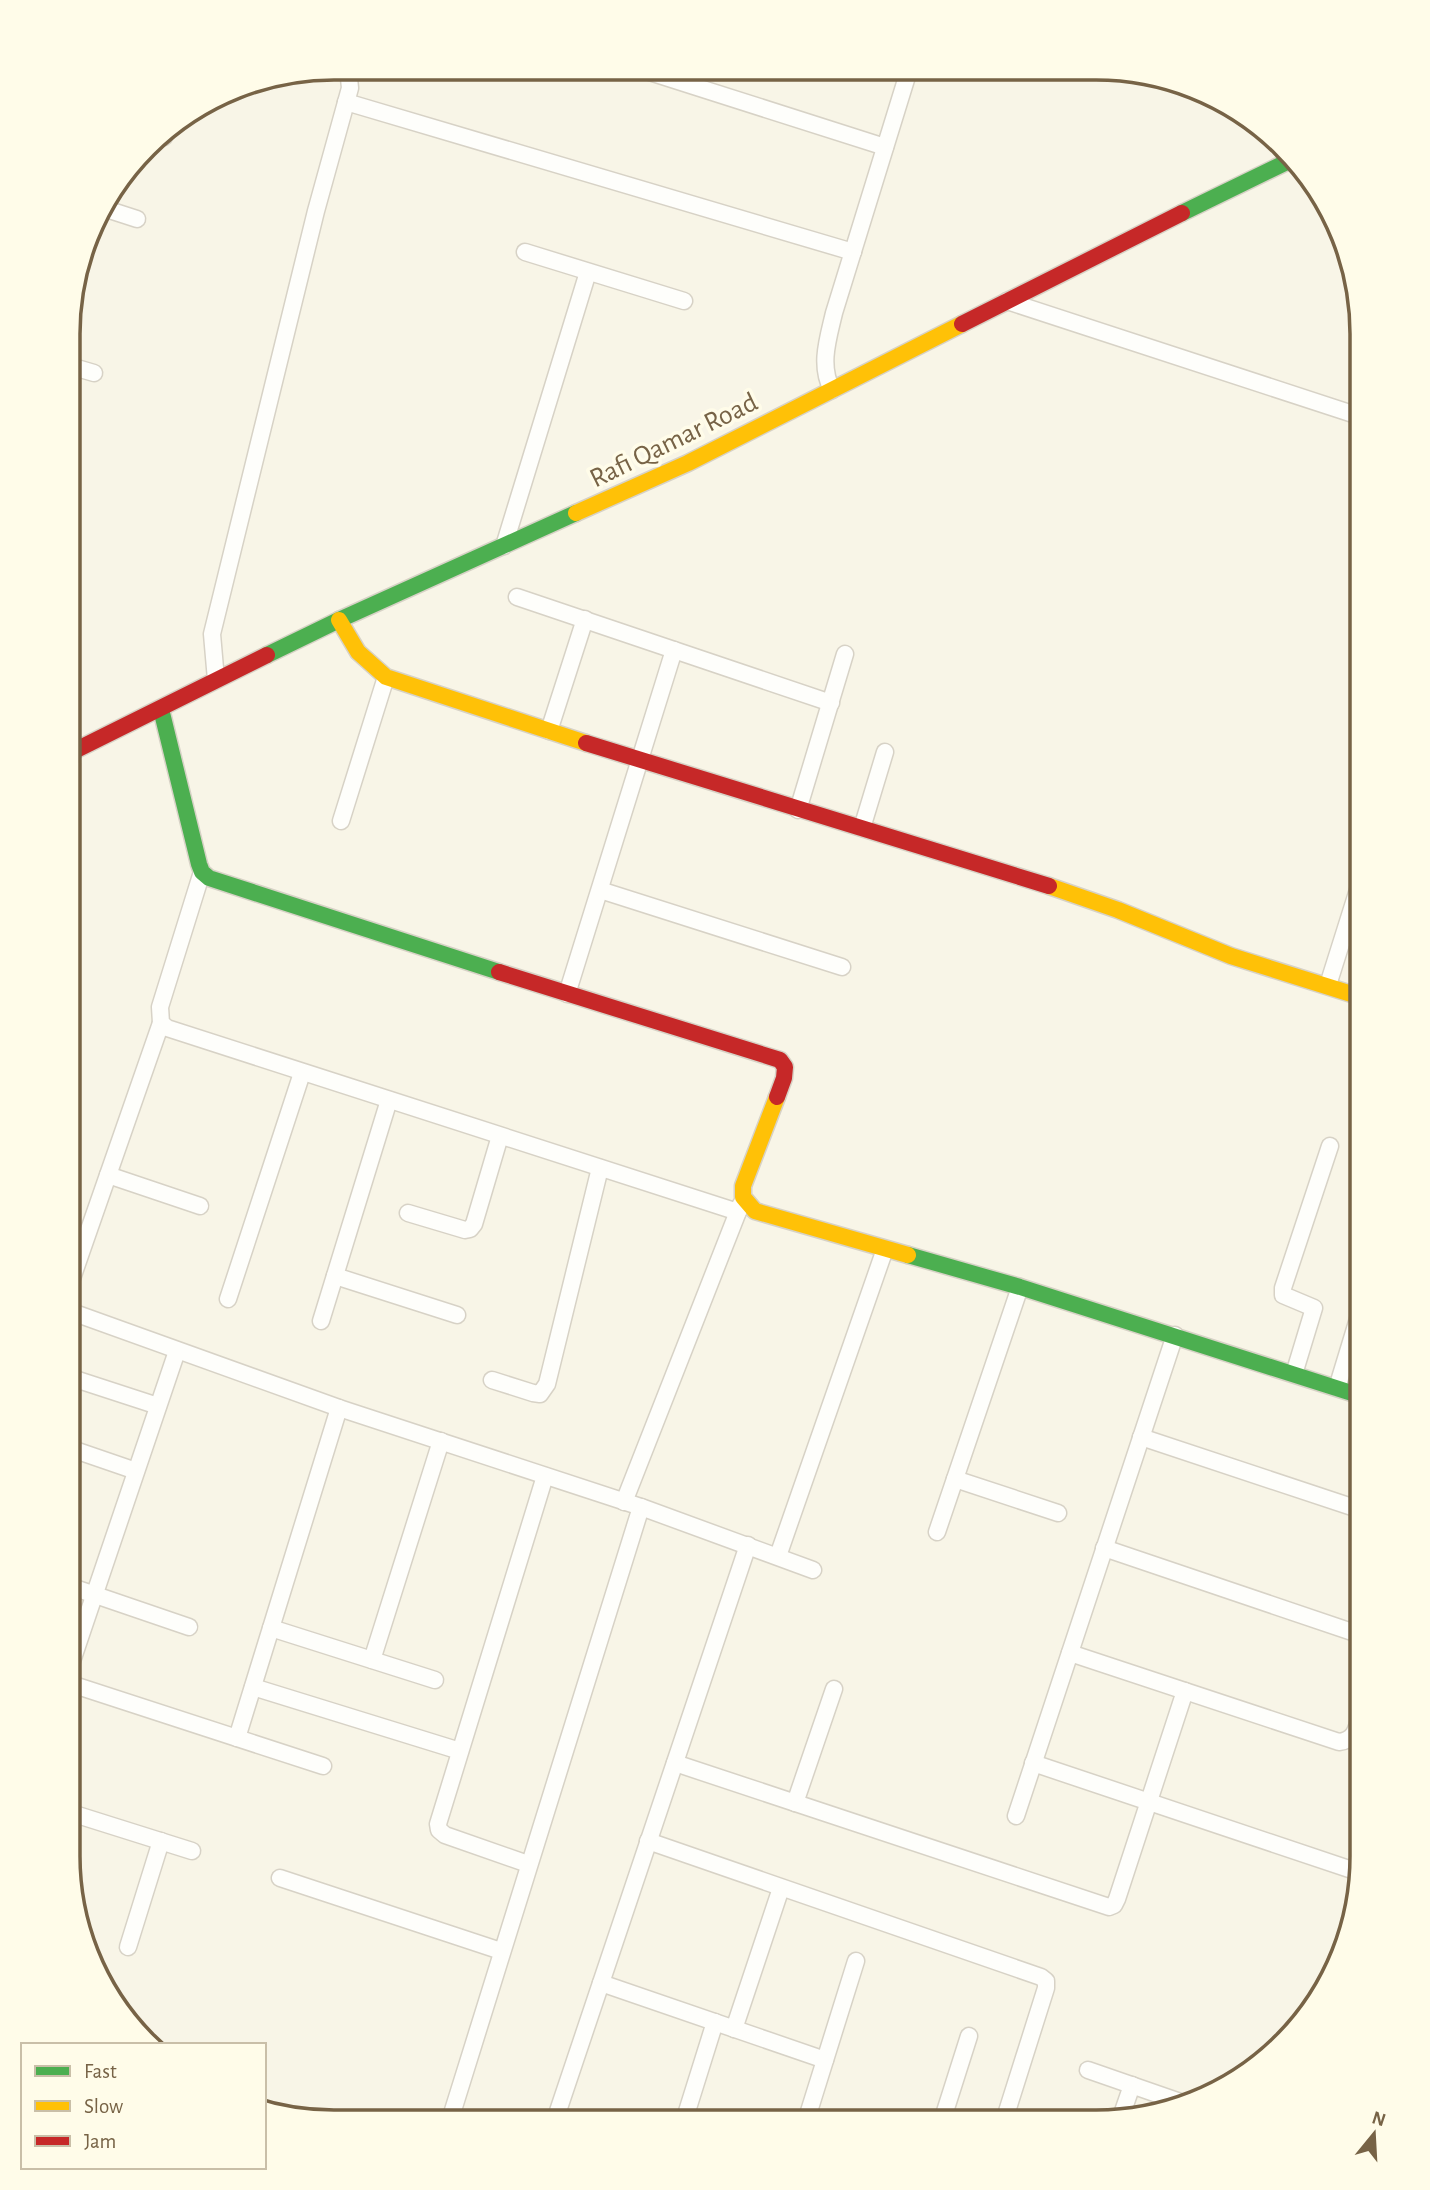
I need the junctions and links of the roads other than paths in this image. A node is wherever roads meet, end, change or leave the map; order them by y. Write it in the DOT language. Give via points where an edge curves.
graph roads {
  1 [pos="349,80"];
  2 [pos="675,80"];
  3 [pos="906,80"];
  4 [pos="346,102"];
  5 [pos="885,147"];
  6 [pos="1284,164"];
  7 [pos="113,211"];
  8 [pos="137,219"];
  9 [pos="525,252"];
  10 [pos="853,252"];
  11 [pos="588,272"];
  12 [pos="684,301"];
  13 [pos="1007,301"];
  14 [pos="80,369"];
  15 [pos="94,373"];
  16 [pos="832,390"];
  17 [pos="1350,413"];
  18 [pos="504,546"];
  19 [pos="517,597"];
  20 [pos="584,619"];
  21 [pos="339,620"];
  22 [pos="674,650"];
  23 [pos="845,654"];
  24 [pos="386,677"];
  25 [pos="216,680"];
  26 [pos="831,704"];
  27 [pos="161,709"];
  28 [pos="549,731"];
  29 [pos="80,748"];
  30 [pos="885,752"];
  31 [pos="640,761"];
  32 [pos="798,810"];
  33 [pos="341,821"];
  34 [pos="862,828"];
  35 [pos="202,872"];
  36 [pos="600,890"];
  37 [pos="1350,915"];
  38 [pos="842,967"];
  39 [pos="1328,985"];
  40 [pos="1350,993"];
  41 [pos="567,994"];
  42 [pos="161,1023"];
  43 [pos="302,1073"];
  44 [pos="389,1100"];
  45 [pos="500,1136"];
  46 [pos="1330,1146"];
  47 [pos="600,1168"];
  48 [pos="108,1175"];
  49 [pos="740,1204"];
  50 [pos="200,1206"];
  51 [pos="408,1213"];
  52 [pos="885,1248"];
  53 [pos="80,1255"];
  54 [pos="335,1276"];
  55 [pos="1020,1287"];
  56 [pos="228,1299"];
  57 [pos="80,1315"];
  58 [pos="457,1315"];
  59 [pos="321,1321"];
  60 [pos="1175,1335"];
  61 [pos="1350,1345"];
  62 [pos="177,1351"];
  63 [pos="1294,1374"];
  64 [pos="492,1380"];
  65 [pos="80,1381"];
  66 [pos="1337,1388"];
  67 [pos="1350,1392"];
  68 [pos="158,1406"];
  69 [pos="339,1408"];
  70 [pos="1141,1437"];
  71 [pos="441,1441"];
  72 [pos="80,1452"];
  73 [pos="136,1471"];
  74 [pos="545,1476"];
  75 [pos="955,1479"];
  76 [pos="624,1502"];
  77 [pos="1350,1506"];
  78 [pos="641,1507"];
  79 [pos="1058,1513"];
  80 [pos="937,1532"];
  81 [pos="748,1545"];
  82 [pos="1104,1548"];
  83 [pos="778,1556"];
  84 [pos="813,1570"];
  85 [pos="80,1590"];
  86 [pos="95,1596"];
  87 [pos="189,1627"];
  88 [pos="271,1628"];
  89 [pos="1350,1631"];
  90 [pos="80,1639"];
  91 [pos="1070,1653"];
  92 [pos="372,1660"];
  93 [pos="435,1680"];
  94 [pos="80,1687"];
  95 [pos="253,1687"];
  96 [pos="834,1689"];
  97 [pos="1185,1691"];
  98 [pos="237,1738"];
  99 [pos="1350,1738"];
  100 [pos="460,1751"];
  101 [pos="675,1763"];
  102 [pos="1033,1763"];
  103 [pos="323,1766"];
  104 [pos="1149,1801"];
  105 [pos="795,1803"];
  106 [pos="80,1816"];
  107 [pos="1016,1816"];
  108 [pos="161,1841"];
  109 [pos="648,1841"];
  110 [pos="192,1851"];
  111 [pos="528,1864"];
  112 [pos="1349,1869"];
  113 [pos="280,1878"];
  114 [pos="781,1888"];
  115 [pos="128,1947"];
  116 [pos="501,1951"];
  117 [pos="856,1961"];
  118 [pos="601,1983"];
  119 [pos="715,2022"];
  120 [pos="734,2029"];
  121 [pos="969,2036"];
  122 [pos="825,2060"];
  123 [pos="1088,2070"];
  124 [pos="1132,2085"];
  125 [pos="1170,2098"];
  126 [pos="1124,2108"];
  127 [pos="453,2110"];
  128 [pos="558,2110"];
  129 [pos="687,2110"];
  130 [pos="809,2110"];
  131 [pos="945,2110"];
  132 [pos="1008,2110"];
  1 -- 4 [label="street"];
  2 -- 5 [label="street"];
  3 -- 5 [label="street"];
  4 -- 10 [label="street"];
  4 -- 25 [label="street" via="212,634"];
  5 -- 10 [label="street"];
  6 -- 13 [label="street, Rafi Qamar Road"];
  7 -- 8 [label="street"];
  9 -- 11 [label="street"];
  10 -- 16 [label="street" via="825,351 826,378"];
  11 -- 12 [label="street"];
  11 -- 18 [label="street"];
  13 -- 16 [label="street, Rafi Qamar Road"];
  13 -- 17 [label="street"];
  14 -- 15 [label="street"];
  16 -- 18 [label="street, Rafi Qamar Road" via="688,463"];
  18 -- 21 [label="street, Rafi Qamar Road"];
  19 -- 20 [label="street"];
  20 -- 22 [label="street"];
  20 -- 28 [label="street"];
  21 -- 24 [label="street" via="356,653"];
  21 -- 25 [label="street, Rafi Qamar Road"];
  22 -- 26 [label="street"];
  22 -- 31 [label="street"];
  23 -- 26 [label="street"];
  24 -- 28 [label="street"];
  24 -- 33 [label="street"];
  25 -- 27 [label="street, Rafi Qamar Road"];
  26 -- 32 [label="street"];
  27 -- 29 [label="street, Rafi Qamar Road"];
  27 -- 35 [label="street"];
  28 -- 31 [label="street"];
  30 -- 34 [label="street"];
  31 -- 32 [label="street"];
  31 -- 36 [label="street"];
  32 -- 34 [label="street"];
  34 -- 39 [label="street" via="1024,877 1231,956"];
  35 -- 41 [label="street"];
  35 -- 42 [label="street" via="160,1007"];
  36 -- 38 [label="street"];
  36 -- 41 [label="street"];
  37 -- 39 [label="street"];
  39 -- 40 [label="street"];
  41 -- 49 [label="street" via="780,1060 784,1078 746,1174"];
  42 -- 43 [label="street"];
  42 -- 48 [label="street"];
  43 -- 44 [label="street"];
  43 -- 56 [label="street"];
  44 -- 45 [label="street"];
  44 -- 54 [label="street"];
  45 -- 47 [label="street"];
  45 -- 51 [label="street" via="470,1229"];
  46 -- 63 [label="street" via="1283,1288 1287,1298 1314,1308"];
  47 -- 49 [label="street"];
  47 -- 64 [label="street" via="547,1384 540,1394"];
  48 -- 50 [label="street"];
  48 -- 53 [label="street"];
  49 -- 52 [label="street" via="767,1216"];
  49 -- 76 [label="street"];
  52 -- 55 [label="street"];
  52 -- 83 [label="street"];
  54 -- 58 [label="street"];
  54 -- 59 [label="street"];
  55 -- 60 [label="street"];
  55 -- 75 [label="street"];
  57 -- 62 [label="street"];
  60 -- 63 [label="street"];
  60 -- 70 [label="street"];
  61 -- 66 [label="street"];
  62 -- 68 [label="street"];
  62 -- 69 [label="street"];
  63 -- 66 [label="street"];
  65 -- 68 [label="street"];
  66 -- 67 [label="street"];
  68 -- 73 [label="street"];
  69 -- 71 [label="street"];
  69 -- 88 [label="street"];
  70 -- 77 [label="street"];
  70 -- 82 [label="street"];
  71 -- 74 [label="street"];
  71 -- 92 [label="street"];
  72 -- 73 [label="street"];
  73 -- 86 [label="street"];
  74 -- 76 [label="street"];
  74 -- 100 [label="street"];
  75 -- 79 [label="street"];
  75 -- 80 [label="street"];
  76 -- 78 [label="street"];
  78 -- 81 [label="street"];
  78 -- 111 [label="street"];
  81 -- 83 [label="street"];
  81 -- 101 [label="street"];
  82 -- 89 [label="street"];
  82 -- 91 [label="street"];
  83 -- 84 [label="street"];
  85 -- 86 [label="street"];
  86 -- 87 [label="street"];
  86 -- 90 [label="street"];
  88 -- 92 [label="street"];
  88 -- 95 [label="street"];
  91 -- 97 [label="street"];
  91 -- 102 [label="street"];
  92 -- 93 [label="street"];
  94 -- 98 [label="street"];
  95 -- 98 [label="street"];
  95 -- 100 [label="street"];
  96 -- 105 [label="street"];
  97 -- 99 [label="street" via="1339,1742"];
  97 -- 104 [label="street"];
  98 -- 103 [label="street"];
  100 -- 111 [label="street" via="439,1830"];
  101 -- 105 [label="street"];
  101 -- 109 [label="street"];
  102 -- 104 [label="street"];
  102 -- 107 [label="street"];
  104 -- 105 [label="street" via="1110,1907"];
  104 -- 112 [label="street"];
  106 -- 108 [label="street"];
  108 -- 110 [label="street"];
  108 -- 115 [label="street"];
  109 -- 114 [label="street"];
  109 -- 118 [label="street"];
  111 -- 116 [label="street"];
  113 -- 116 [label="street"];
  114 -- 120 [label="street"];
  114 -- 132 [label="street" via="1046,1981"];
  116 -- 127 [label="street"];
  117 -- 122 [label="street"];
  118 -- 119 [label="street"];
  118 -- 128 [label="street"];
  119 -- 120 [label="street"];
  119 -- 129 [label="street"];
  120 -- 122 [label="street"];
  121 -- 131 [label="street"];
  122 -- 130 [label="street"];
  123 -- 124 [label="street"];
  124 -- 125 [label="street"];
  124 -- 126 [label="street"];
}
